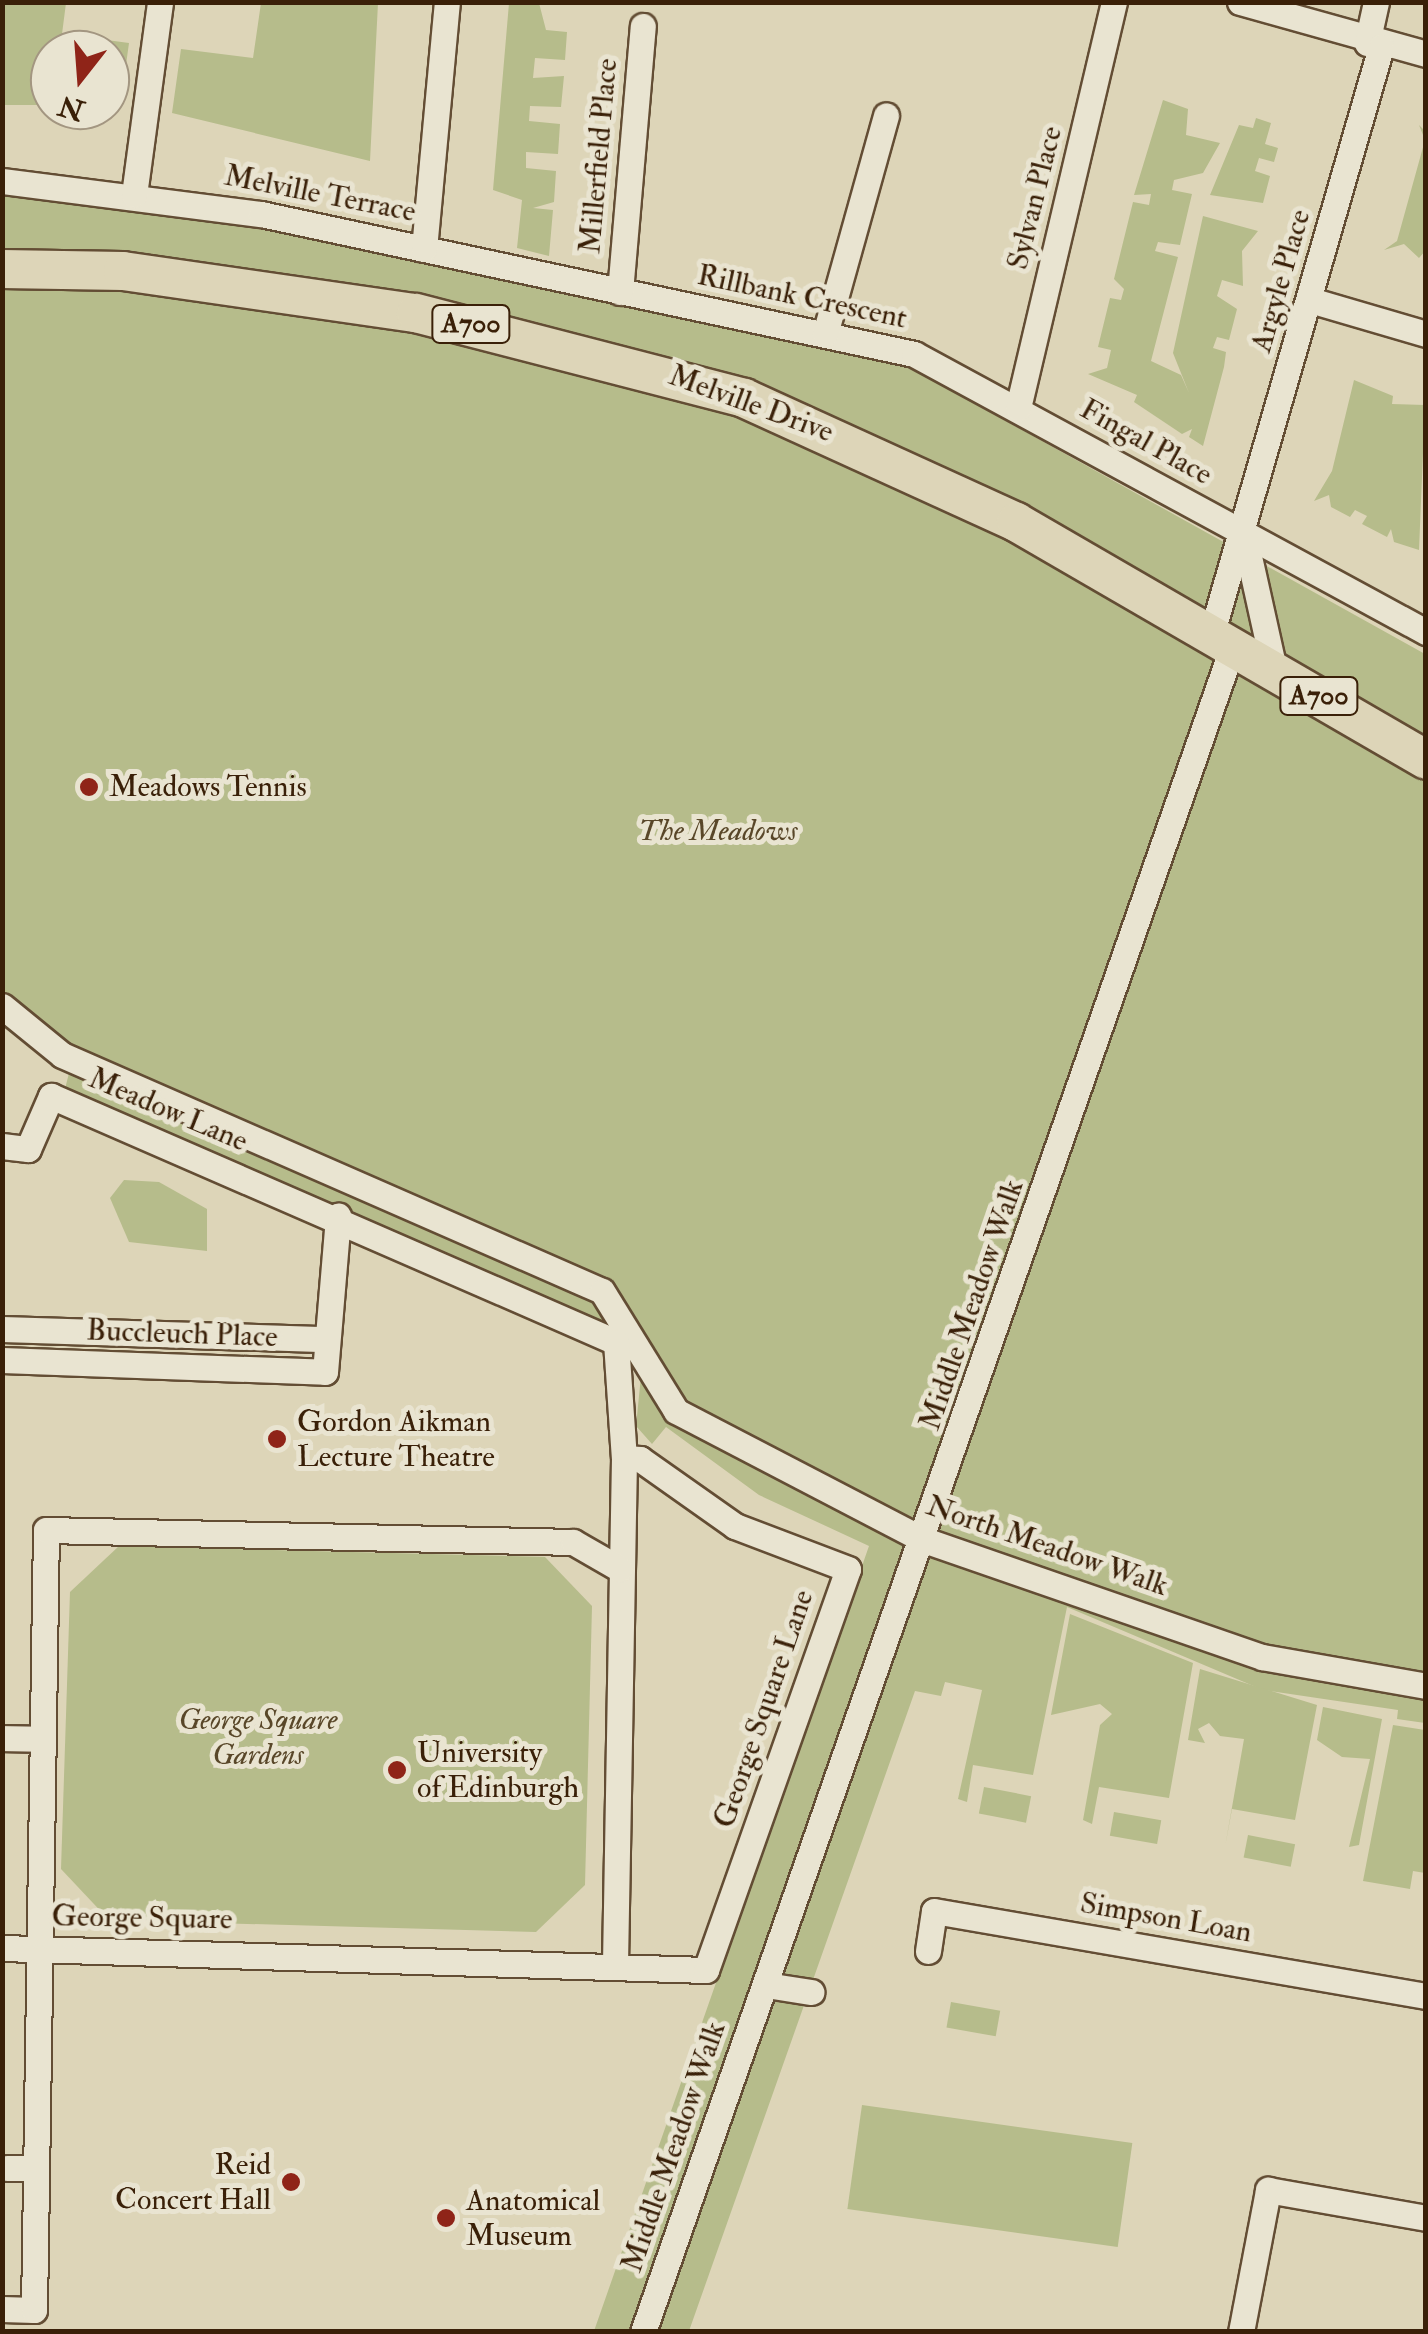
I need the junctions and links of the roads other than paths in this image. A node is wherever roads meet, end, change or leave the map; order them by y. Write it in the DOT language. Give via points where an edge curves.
graph roads {
  1 [pos="160,2"];
  2 [pos="447,2"];
  3 [pos="1114,2"];
  4 [pos="1240,2"];
  5 [pos="1376,2"];
  6 [pos="643,26"];
  7 [pos="1374,45"];
  8 [pos="1426,54"];
  9 [pos="886,115"];
  10 [pos="2,181"];
  11 [pos="134,196"];
  12 [pos="424,248"];
  13 [pos="2,270"];
  14 [pos="620,292"];
  15 [pos="1310,300"];
  16 [pos="825,334"];
  17 [pos="1426,334"];
  18 [pos="1018,408"];
  19 [pos="1244,534"];
  20 [pos="1426,632"];
  21 [pos="1222,639"];
  22 [pos="1274,669"];
  23 [pos="1426,760"];
  24 [pos="2,1006"];
  25 [pos="2,1146"];
  26 [pos="338,1216"];
  27 [pos="2,1329"];
  28 [pos="327,1339"];
  29 [pos="2,1360"];
  30 [pos="623,1395"];
  31 [pos="669,1405"];
  32 [pos="624,1458"];
  33 [pos="924,1540"];
  34 [pos="620,1570"];
  35 [pos="1426,1686"];
  36 [pos="2,1738"];
  37 [pos="41,1739"];
  38 [pos="2,1948"];
  39 [pos="36,1948"];
  40 [pos="928,1951"];
  41 [pos="615,1962"];
  42 [pos="766,1985"];
  43 [pos="811,1992"];
  44 [pos="1426,1996"];
  45 [pos="1426,2218"];
  46 [pos="2,2309"];
  47 [pos="644,2332"];
  48 [pos="1241,2332"];
  1 -- 11 [label="street"];
  2 -- 12 [label="street"];
  3 -- 18 [label="street, Sylvan Place"];
  4 -- 7 [label="street"];
  5 -- 7 [label="street, Argyle Place"];
  6 -- 14 [label="street, Millerfield Place"];
  7 -- 8 [label="street"];
  7 -- 15 [label="street, Argyle Place"];
  9 -- 16 [label="street"];
  10 -- 11 [label="street, Melville Terrace"];
  11 -- 12 [label="street, Melville Terrace"];
  12 -- 14 [label="street, Melville Terrace"];
  13 -- 21 [label="main road, Melville Drive / A700" via="264,288 643,365 834,434"];
  14 -- 16 [label="street, Rillbank Crescent"];
  15 -- 17 [label="street"];
  15 -- 19 [label="street, Argyle Place"];
  16 -- 18 [label="street, Rillbank Crescent" via="914,354"];
  18 -- 19 [label="street, Fingal Place"];
  19 -- 20 [label="street, Fingal Place"];
  19 -- 21 [label="street, Argyle Place"];
  19 -- 22 [label="street, Argyle Place"];
  21 -- 22 [label="main road, Melville Drive / A700"];
  21 -- 33 [label="street, Middle Meadow Walk"];
  22 -- 23 [label="main road, Melville Drive / A700"];
  24 -- 31 [label="street" via="62,1055 602,1291 624,1313"];
  25 -- 26 [label="street, Meadow Lane" via="28,1149 51,1096"];
  26 -- 28 [label="street, Buccleuch Place"];
  26 -- 30 [label="street" via="611,1336"];
  27 -- 28 [label="street, Buccleuch Place"];
  28 -- 29 [label="street, Buccleuch Place" via="325,1372"];
  30 -- 31 [label="street, North Meadow Walk"];
  30 -- 32 [label="street"];
  31 -- 33 [label="street, North Meadow Walk"];
  32 -- 34 [label="street"];
  32 -- 41 [label="street, George Square Lane" via="640,1459 735,1526 848,1569 706,1970"];
  33 -- 35 [label="street, North Meadow Walk" via="1248,1653"];
  33 -- 42 [label="street, Middle Meadow Walk"];
  34 -- 37 [label="street, George Square" via="572,1542 46,1530"];
  34 -- 41 [label="street"];
  36 -- 37 [label="street"];
  37 -- 39 [label="street, George Square"];
  38 -- 39 [label="street"];
  39 -- 41 [label="street, George Square"];
  39 -- 46 [label="street" via="32,2130 20,2168 34,2310"];
  40 -- 44 [label="street, Simpson Loan" via="934,1911"];
  42 -- 43 [label="street"];
  42 -- 47 [label="street, Middle Meadow Walk"];
  45 -- 48 [label="street" via="1268,2190"];
}
